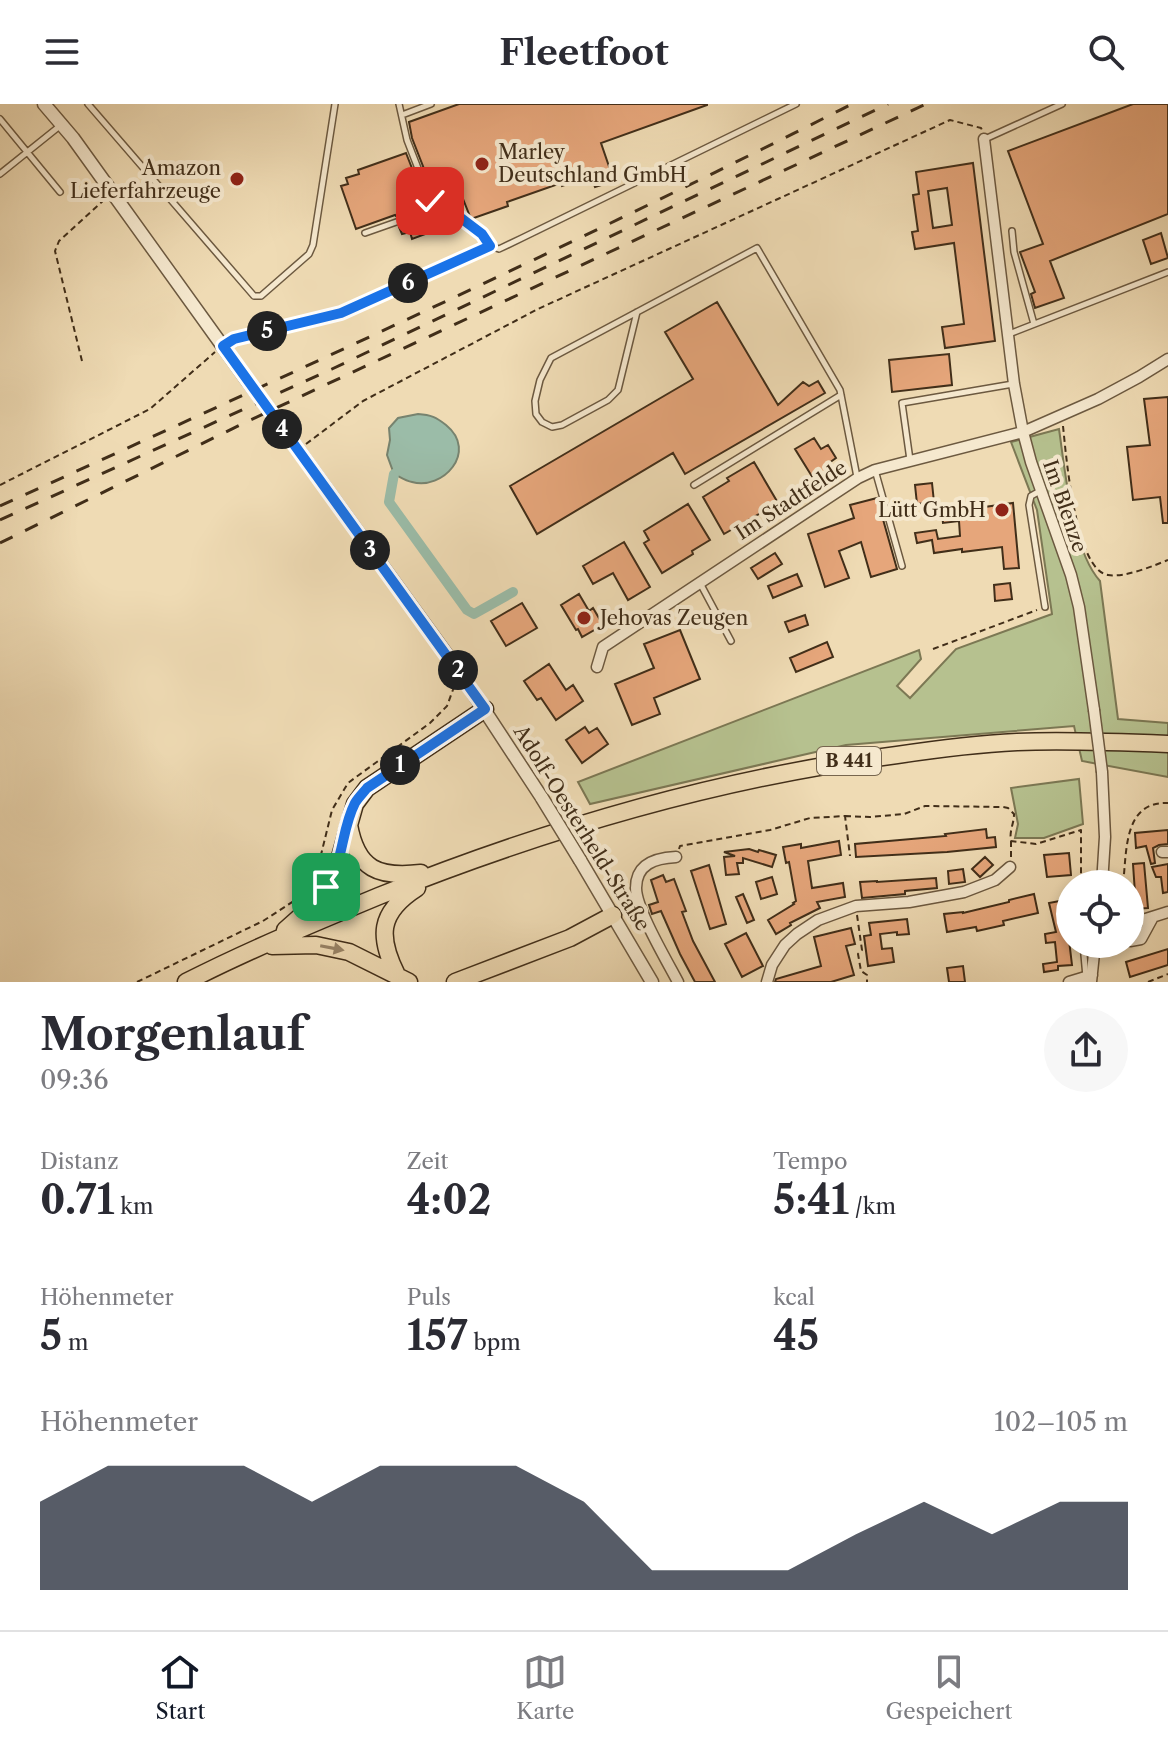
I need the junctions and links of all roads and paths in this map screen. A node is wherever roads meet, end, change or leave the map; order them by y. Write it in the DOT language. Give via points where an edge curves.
graph roads {
  1 [pos="44,104"];
  2 [pos="88,104"];
  3 [pos="335,104"];
  4 [pos="399,104"];
  5 [pos="431,104"];
  6 [pos="796,104"];
  7 [pos="1062,104"];
  8 [pos="402,115"];
  9 [pos="0,119"];
  10 [pos="62,125"];
  11 [pos="984,139"];
  12 [pos="27,152"];
  13 [pos="0,174"];
  14 [pos="60,192"];
  15 [pos="112,193"];
  16 [pos="433,207"];
  17 [pos="1012,231"];
  18 [pos="365,233"];
  19 [pos="490,246"];
  20 [pos="1168,272"];
  21 [pos="637,312"];
  22 [pos="1034,324"];
  23 [pos="1008,334"];
  24 [pos="223,346"];
  25 [pos="1168,359"];
  26 [pos="82,361"];
  27 [pos="1014,384"];
  28 [pos="841,395"];
  29 [pos="1062,417"];
  30 [pos="1023,432"];
  31 [pos="305,445"];
  32 [pos="911,461"];
  33 [pos="875,470"];
  34 [pos="858,478"];
  35 [pos="0,485"];
  36 [pos="694,485"];
  37 [pos="1040,491"];
  38 [pos="1168,560"];
  39 [pos="902,566"];
  40 [pos="699,582"];
  41 [pos="1045,607"];
  42 [pos="731,641"];
  43 [pos="933,649"];
  44 [pos="597,667"];
  45 [pos="460,673"];
  46 [pos="485,709"];
  47 [pos="1168,744"];
  48 [pos="1168,803"];
  49 [pos="845,816"];
  50 [pos="348,824"];
  51 [pos="1011,841"];
  52 [pos="850,856"];
  53 [pos="676,857"];
  54 [pos="1010,867"];
  55 [pos="447,869"];
  56 [pos="1081,870"];
  57 [pos="1103,870"];
  58 [pos="1125,870"];
  59 [pos="856,906"];
  60 [pos="1168,912"];
  61 [pos="613,915"];
  62 [pos="1153,917"];
  63 [pos="1144,920"];
  64 [pos="1144,934"];
  65 [pos="262,946"];
  66 [pos="1086,958"];
  67 [pos="1093,958"];
  68 [pos="1168,974"];
  69 [pos="403,978"];
  70 [pos="1090,978"];
  71 [pos="137,982"];
  72 [pos="186,982"];
  73 [pos="455,982"];
  74 [pos="652,982"];
  75 [pos="678,982"];
  76 [pos="767,982"];
  77 [pos="867,982"];
  78 [pos="1069,982"];
  79 [pos="1148,982"];
  1 -- 10 [label="street, Adolf-Oesterheld-Straße"];
  2 -- 3 [label="lane" via="254,296 261,296 313,245"];
  4 -- 8 [label="lane"];
  5 -- 8 [label="lane"];
  6 -- 19 [label="lane" via="499,249"];
  7 -- 11 [label="lane"];
  8 -- 16 [label="lane"];
  9 -- 12 [label="lane"];
  10 -- 12 [label="lane"];
  10 -- 15 [label="street, Adolf-Oesterheld-Straße"];
  11 -- 23 [label="street, Im Blenze"];
  11 -- 31 [label="path" via="981,128 960,121 930,128 538,309 363,401"];
  12 -- 13 [label="lane"];
  12 -- 14 [label="lane"];
  15 -- 24 [label="street, Adolf-Oesterheld-Straße"];
  15 -- 26 [label="path" via="59,241 55,251"];
  16 -- 18 [label="lane"];
  16 -- 19 [label="lane" via="449,209"];
  17 -- 22 [label="lane"];
  19 -- 24 [label="lane" via="341,313"];
  20 -- 22 [label="lane"];
  21 -- 21 [label="lane" via="551,358 535,401 542,422 562,425 618,390"];
  21 -- 28 [label="lane" via="757,248"];
  22 -- 23 [label="lane"];
  23 -- 27 [label="street, Im Blenze"];
  24 -- 35 [label="path" via="150,409"];
  24 -- 45 [label="street, Adolf-Oesterheld-Straße, bridge"];
  25 -- 29 [label="street, Im Stadtfelde"];
  27 -- 30 [label="street, Im Blenze"];
  27 -- 32 [label="lane" via="902,403"];
  28 -- 34 [label="lane"];
  28 -- 36 [label="lane"];
  29 -- 30 [label="street, Im Stadtfelde"];
  29 -- 38 [label="path" via="1075,512 1097,570 1108,576"];
  30 -- 32 [label="street, Im Stadtfelde"];
  30 -- 37 [label="street, Im Blenze"];
  32 -- 33 [label="street, Im Stadtfelde"];
  33 -- 34 [label="street, Im Stadtfelde"];
  33 -- 39 [label="lane"];
  34 -- 40 [label="street, Im Stadtfelde"];
  37 -- 41 [label="lane" via="1029,505"];
  37 -- 57 [label="street, Im Blenze, bridge" via="1079,607 1102,772"];
  40 -- 42 [label="lane"];
  40 -- 44 [label="street, Im Stadtfelde" via="603,647"];
  41 -- 43 [label="path"];
  45 -- 46 [label="street, Adolf-Oesterheld-Straße"];
  45 -- 71 [label="path" via="447,706 430,723 348,783 332,810 317,871 297,899"];
  46 -- 50 [label="main road" via="367,788"];
  46 -- 61 [label="street, Adolf-Oesterheld-Straße, bridge"];
  47 -- 55 [label="main road, B 441" via="1017,742 790,771 638,807"];
  48 -- 58 [label="path" via="1146,807 1135,818"];
  49 -- 51 [label="path" via="904,814 925,806 1003,807 1014,814"];
  49 -- 52 [label="path"];
  49 -- 53 [label="path" via="810,818 680,846"];
  50 -- 55 [label="main road" via="355,849 372,869 398,876"];
  50 -- 65 [label="main road" via="333,878 312,906"];
  51 -- 54 [label="path"];
  51 -- 56 [label="path" via="1036,844 1081,830"];
  53 -- 75 [label="street" via="651,860 636,892"];
  54 -- 59 [label="street" via="995,880 964,892"];
  55 -- 65 [label="main road, B 441"];
  55 -- 69 [label="main road" via="405,896 387,922 385,948"];
  59 -- 76 [label="street" via="797,934 772,965"];
  59 -- 77 [label="path" via="862,950 858,954"];
  60 -- 62 [label="street"];
  61 -- 73 [label="main road" via="570,938"];
  61 -- 74 [label="street, Adolf-Oesterheld-Straße"];
  62 -- 63 [label="street"];
  62 -- 64 [label="street"];
  65 -- 69 [label="main road, one-way" via="316,945 349,952"];
  65 -- 72 [label="main road, B 441"];
  66 -- 70 [label="lane"];
  67 -- 70 [label="street"];
  68 -- 79 [label="path"];
  70 -- 78 [label="street"];
}
